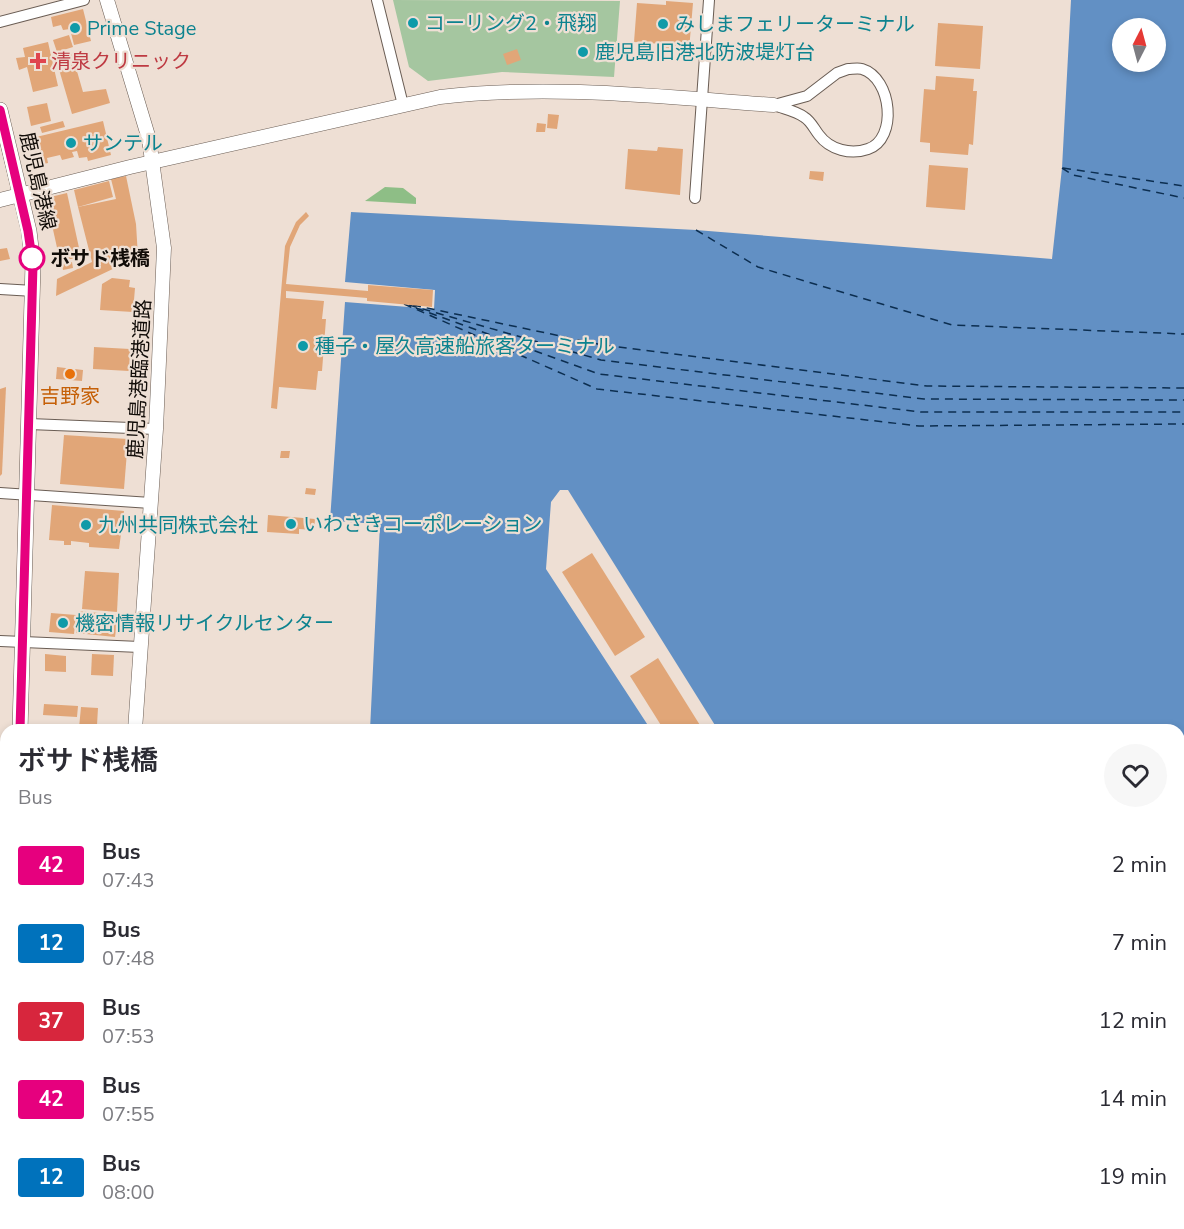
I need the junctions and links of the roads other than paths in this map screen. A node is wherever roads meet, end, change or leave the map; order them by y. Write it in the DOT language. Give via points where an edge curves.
graph roads {
  1 [pos="84,0"];
  2 [pos="107,0"];
  3 [pos="377,0"];
  4 [pos="709,0"];
  5 [pos="0,22"];
  6 [pos="702,100"];
  7 [pos="403,105"];
  8 [pos="774,105"];
  9 [pos="1,120"];
  10 [pos="154,163"];
  11 [pos="19,196"];
  12 [pos="695,198"];
  13 [pos="0,200"];
  14 [pos="0,289"];
  15 [pos="34,291"];
  16 [pos="29,424"];
  17 [pos="156,429"];
  18 [pos="0,493"];
  19 [pos="27,495"];
  20 [pos="151,503"];
  21 [pos="0,641"];
  22 [pos="24,642"];
  23 [pos="140,647"];
  24 [pos="20,724"];
  25 [pos="135,724"];
  1 -- 5 [label="street"];
  2 -- 10 [label="street, 鹿児島港臨港道路"];
  3 -- 7 [label="street"];
  4 -- 6 [label="street"];
  6 -- 7 [label="street" via="526,90"];
  6 -- 8 [label="street"];
  6 -- 12 [label="street"];
  7 -- 10 [label="street"];
  8 -- 8 [label="street" via="807,96 837,73 862,69 881,84 886,94 886,125 871,148 845,151 825,142 804,117"];
  9 -- 11 [label="main road, 鹿児島港線"];
  10 -- 11 [label="street"];
  10 -- 17 [label="street, 鹿児島港臨港道路" via="164,269"];
  11 -- 13 [label="street"];
  11 -- 15 [label="main road, 鹿児島港線" via="32,247"];
  14 -- 15 [label="street"];
  15 -- 16 [label="main road, 鹿児島港線"];
  16 -- 17 [label="street"];
  16 -- 19 [label="main road, 鹿児島港線"];
  17 -- 20 [label="street, 鹿児島港臨港道路"];
  18 -- 19 [label="street"];
  19 -- 20 [label="street"];
  19 -- 22 [label="main road, 鹿児島港線"];
  20 -- 23 [label="street, 鹿児島港臨港道路"];
  21 -- 22 [label="street"];
  22 -- 23 [label="street"];
  22 -- 24 [label="main road, 鹿児島港線"];
  23 -- 25 [label="street, 鹿児島港臨港道路"];
}
